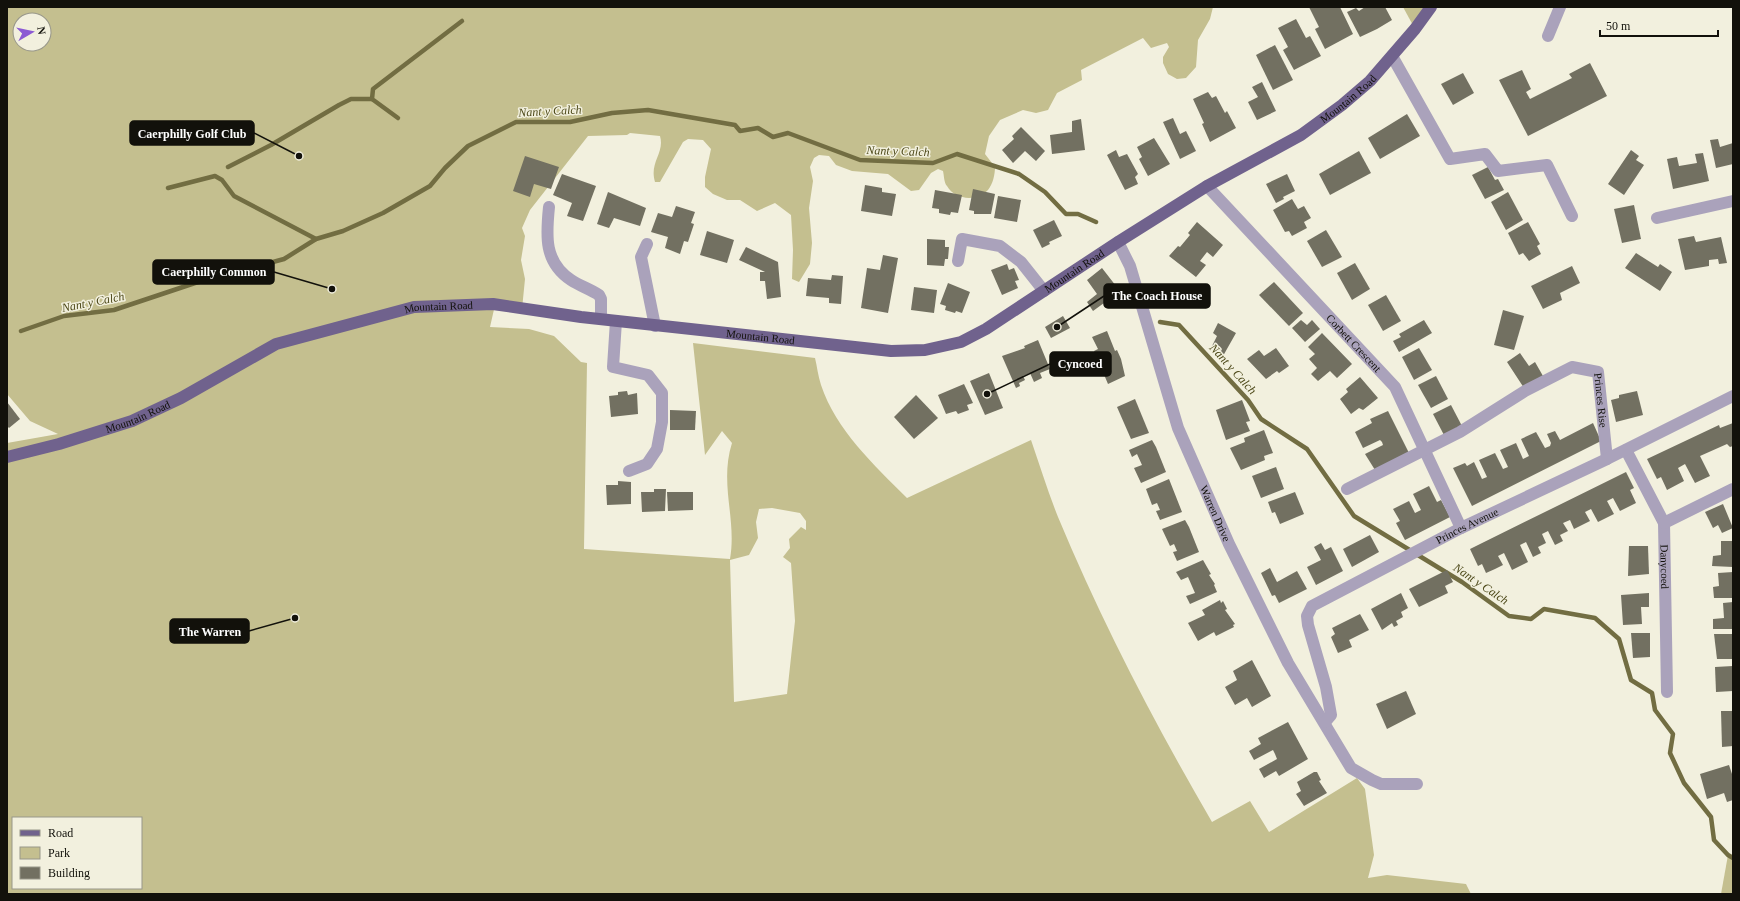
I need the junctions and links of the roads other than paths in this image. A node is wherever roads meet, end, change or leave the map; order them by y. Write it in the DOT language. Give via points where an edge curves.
graph roads {
  1 [pos="1431,7"];
  2 [pos="1560,7"];
  3 [pos="1548,36"];
  4 [pos="1392,56"];
  5 [pos="1207,186"];
  6 [pos="1733,201"];
  7 [pos="549,207"];
  8 [pos="1572,216"];
  9 [pos="1657,218"];
  10 [pos="1118,242"];
  11 [pos="647,244"];
  12 [pos="958,261"];
  13 [pos="1044,291"];
  14 [pos="601,319"];
  15 [pos="616,321"];
  16 [pos="655,326"];
  17 [pos="1733,396"];
  18 [pos="1424,450"];
  19 [pos="1626,450"];
  20 [pos="7,457"];
  21 [pos="1607,459"];
  22 [pos="629,470"];
  23 [pos="1347,489"];
  24 [pos="1733,489"];
  25 [pos="1664,523"];
  26 [pos="1461,528"];
  27 [pos="1667,692"];
  28 [pos="1325,722"];
  29 [pos="1417,784"];
  1 -- 4 [label="main road, Mountain Road"];
  2 -- 3 [label="street"];
  4 -- 5 [label="main road, Mountain Road" via="1370,81 1301,135"];
  4 -- 8 [label="street" via="1450,159 1485,154 1498,171 1547,165"];
  5 -- 10 [label="main road, Mountain Road"];
  5 -- 18 [label="street, Corbett Crescent" via="1395,387"];
  6 -- 9 [label="street"];
  7 -- 14 [label="street" via="547,235 550,255 556,266 570,279 599,295"];
  10 -- 13 [label="main road, Mountain Road"];
  10 -- 28 [label="street, Warren Drive" via="1130,266 1181,436 1258,605 1288,663"];
  11 -- 16 [label="street" via="642,257"];
  12 -- 13 [label="street" via="962,239 1000,246 1021,262"];
  13 -- 16 [label="main road, Mountain Road" via="986,329 961,342 925,350 891,351"];
  14 -- 15 [label="main road, Mountain Road"];
  14 -- 20 [label="main road, Mountain Road" via="493,304 414,307 276,344 181,398 132,421"];
  15 -- 16 [label="main road, Mountain Road"];
  15 -- 22 [label="street" via="612,367 648,375 662,393 662,422 657,449 648,464"];
  17 -- 19 [label="street, Princes Avenue"];
  18 -- 21 [label="street, Princes Rise" via="1473,424 1525,391 1572,367 1598,372"];
  18 -- 23 [label="street"];
  18 -- 26 [label="street, Corbett Crescent"];
  19 -- 21 [label="street, Princes Avenue"];
  19 -- 25 [label="street, Danycoed"];
  21 -- 26 [label="street, Princes Avenue"];
  24 -- 25 [label="street"];
  25 -- 27 [label="street, Danycoed"];
  26 -- 28 [label="street, Princes Avenue" via="1312,606 1307,616 1308,625 1326,686 1331,715"];
  28 -- 29 [label="street, Warren Drive" via="1351,768 1381,784"];
}
